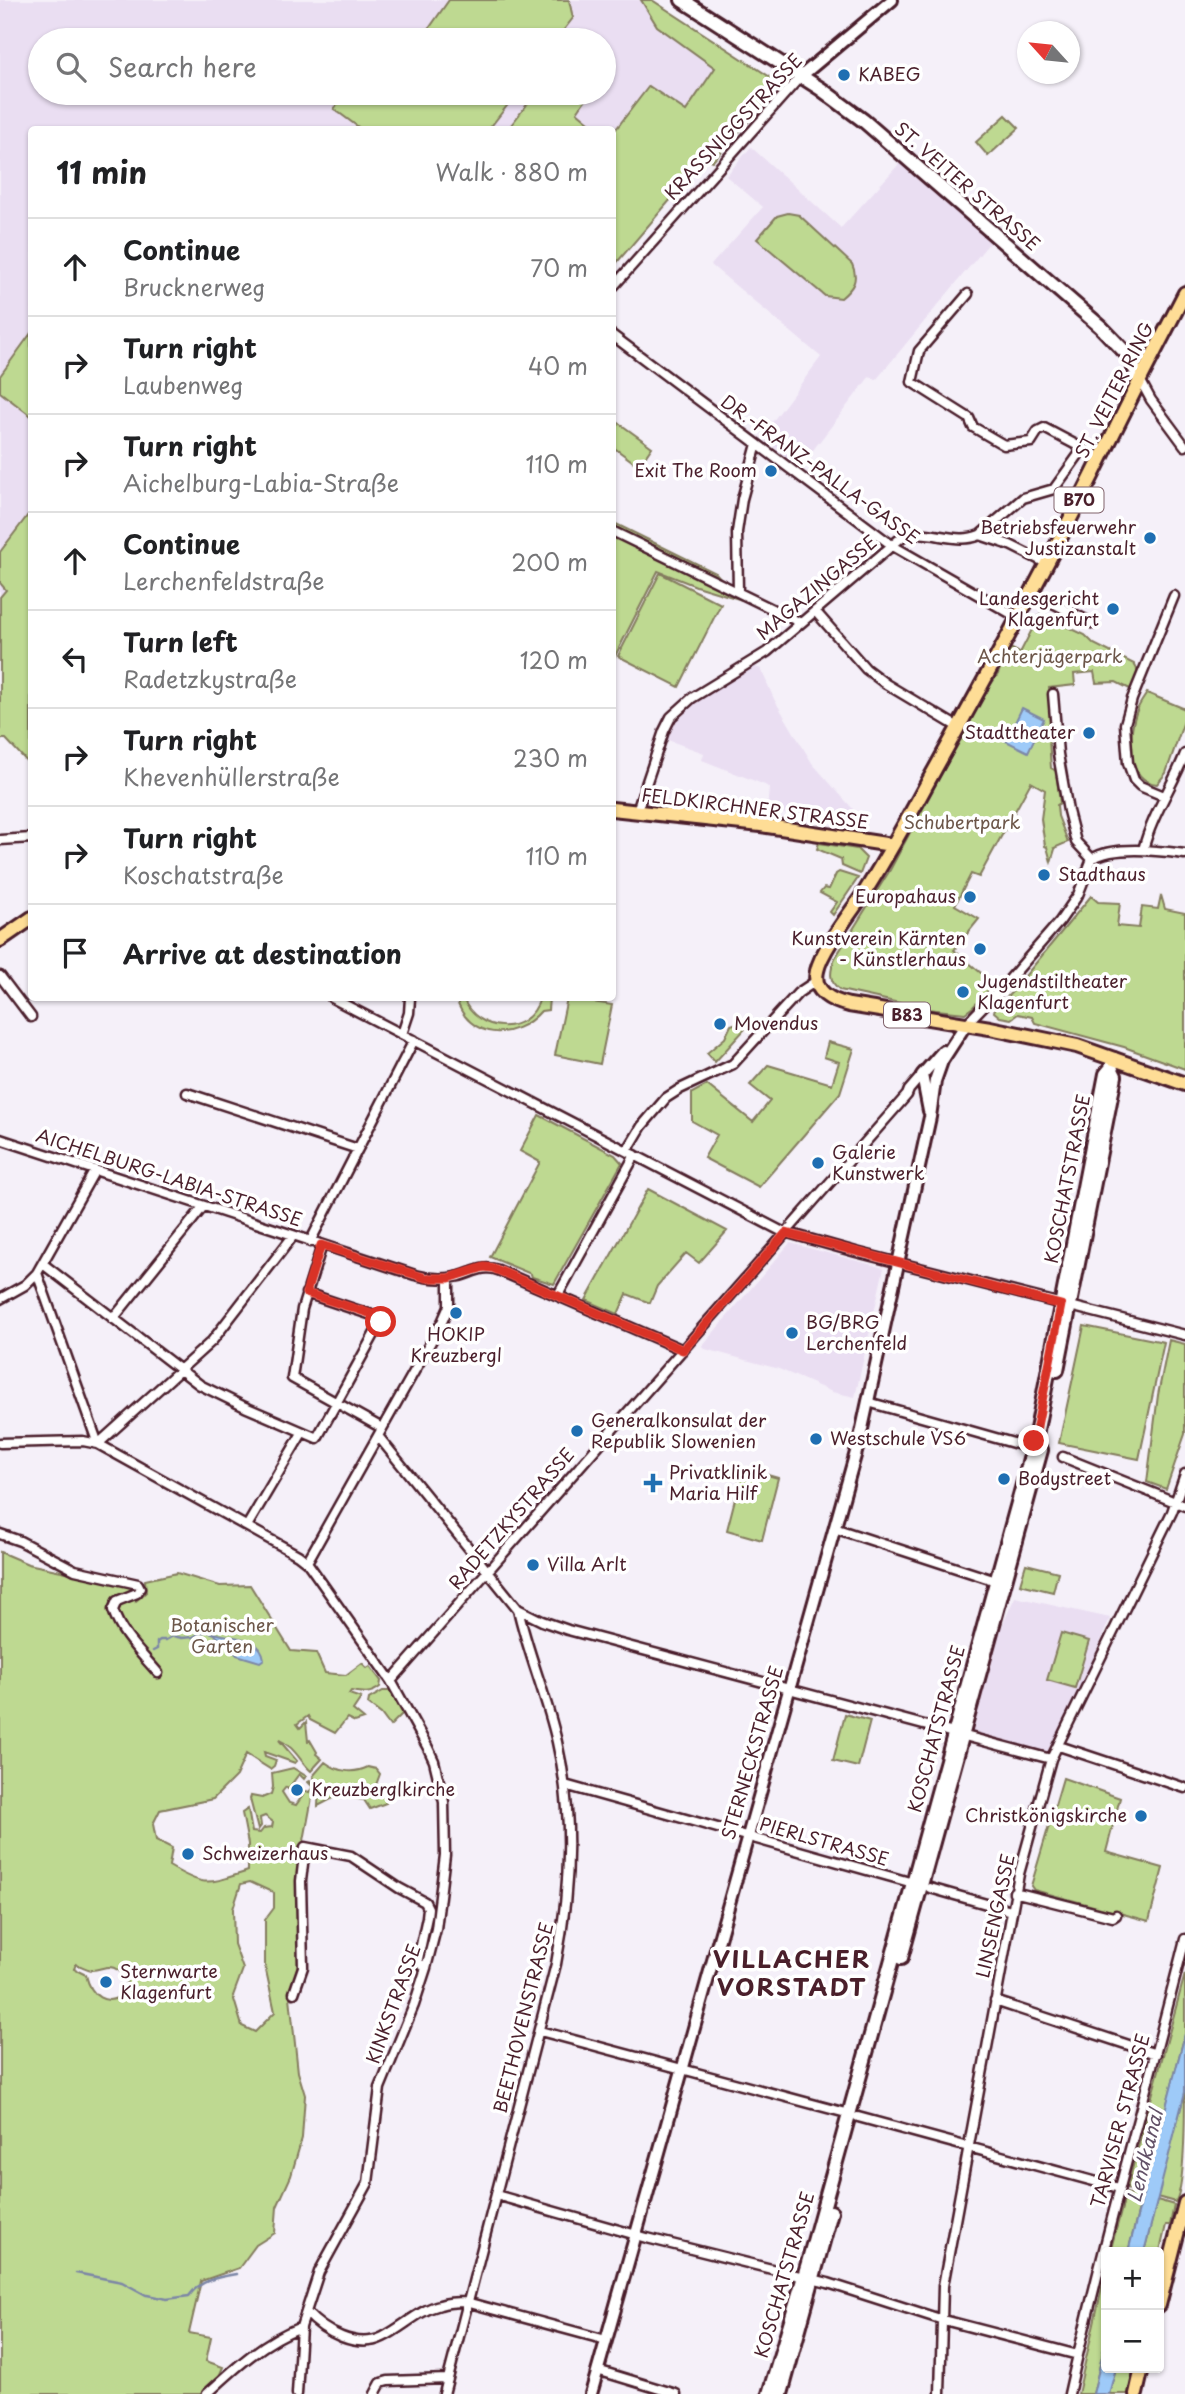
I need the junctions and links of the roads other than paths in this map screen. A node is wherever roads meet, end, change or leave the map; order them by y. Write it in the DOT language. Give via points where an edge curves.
graph roads {
  1 [pos="682,0"];
  2 [pos="892,0"];
  3 [pos="800,77"];
  4 [pos="616,284"];
  5 [pos="1185,293"];
  6 [pos="968,294"];
  7 [pos="616,338"];
  8 [pos="1139,378"];
  9 [pos="757,444"];
  10 [pos="1185,446"];
  11 [pos="1082,450"];
  12 [pos="1101,458"];
  13 [pos="616,533"];
  14 [pos="980,535"];
  15 [pos="893,546"];
  16 [pos="1046,564"];
  17 [pos="738,591"];
  18 [pos="1031,592"];
  19 [pos="1174,596"];
  20 [pos="815,611"];
  21 [pos="1017,617"];
  22 [pos="801,623"];
  23 [pos="1094,624"];
  24 [pos="1053,694"];
  25 [pos="958,727"];
  26 [pos="1185,754"];
  27 [pos="1164,796"];
  28 [pos="616,809"];
  29 [pos="638,811"];
  30 [pos="28,838"];
  31 [pos="0,840"];
  32 [pos="892,845"];
  33 [pos="1143,850"];
  34 [pos="1185,854"];
  35 [pos="1092,859"];
  36 [pos="28,921"];
  37 [pos="0,940"];
  38 [pos="0,976"];
  39 [pos="816,981"];
  40 [pos="338,1001"];
  41 [pos="410,1001"];
  42 [pos="31,1017"];
  43 [pos="966,1024"];
  44 [pos="402,1034"];
  45 [pos="414,1040"];
  46 [pos="1112,1063"];
  47 [pos="922,1075"];
  48 [pos="935,1081"];
  49 [pos="1185,1084"];
  50 [pos="924,1089"];
  51 [pos="187,1093"];
  52 [pos="907,1095"];
  53 [pos="930,1117"];
  54 [pos="0,1139"];
  55 [pos="358,1149"];
  56 [pos="631,1153"];
  57 [pos="95,1170"];
  58 [pos="203,1207"];
  59 [pos="786,1233"];
  60 [pos="293,1236"];
  61 [pos="310,1242"];
  62 [pos="321,1245"];
  63 [pos="898,1263"];
  64 [pos="43,1264"];
  65 [pos="37,1273"];
  66 [pos="449,1278"];
  67 [pos="306,1293"];
  68 [pos="558,1295"];
  69 [pos="0,1299"];
  70 [pos="1065,1306"];
  71 [pos="113,1319"];
  72 [pos="1185,1335"];
  73 [pos="683,1350"];
  74 [pos="180,1371"];
  75 [pos="868,1402"];
  76 [pos="337,1404"];
  77 [pos="380,1432"];
  78 [pos="302,1433"];
  79 [pos="0,1443"];
  80 [pos="99,1444"];
  81 [pos="1029,1446"];
  82 [pos="1063,1457"];
  83 [pos="1185,1474"];
  84 [pos="1175,1503"];
  85 [pos="1185,1506"];
  86 [pos="1019,1515"];
  87 [pos="247,1526"];
  88 [pos="834,1528"];
  89 [pos="0,1534"];
  90 [pos="307,1562"];
  91 [pos="488,1573"];
  92 [pos="996,1581"];
  93 [pos="518,1609"];
  94 [pos="158,1673"];
  95 [pos="391,1681"];
  96 [pos="790,1690"];
  97 [pos="959,1734"];
  98 [pos="1059,1746"];
  99 [pos="1051,1759"];
  100 [pos="565,1785"];
  101 [pos="1185,1788"];
  102 [pos="748,1837"];
  103 [pos="913,1883"];
  104 [pos="930,1888"];
  105 [pos="1014,1892"];
  106 [pos="1011,1911"];
  107 [pos="1116,1915"];
  108 [pos="1185,1939"];
  109 [pos="426,1968"];
  110 [pos="294,1993"];
  111 [pos="995,2001"];
  112 [pos="540,2031"];
  113 [pos="1156,2054"];
  114 [pos="682,2070"];
  115 [pos="854,2115"];
  116 [pos="968,2147"];
  117 [pos="1119,2188"];
  118 [pos="496,2195"];
  119 [pos="1185,2203"];
  120 [pos="636,2234"];
  121 [pos="808,2279"];
  122 [pos="1164,2285"];
  123 [pos="467,2302"];
  124 [pos="306,2312"];
  125 [pos="940,2319"];
  126 [pos="301,2327"];
  127 [pos="606,2340"];
  128 [pos="1078,2355"];
  129 [pos="597,2370"];
  130 [pos="1141,2373"];
  131 [pos="448,2379"];
  132 [pos="207,2394"];
  133 [pos="297,2394"];
  134 [pos="375,2394"];
  135 [pos="444,2394"];
  136 [pos="591,2394"];
  137 [pos="676,2394"];
  138 [pos="769,2394"];
  139 [pos="781,2394"];
  140 [pos="940,2394"];
  141 [pos="1069,2394"];
  142 [pos="1136,2394"];
  1 -- 3 [label="main road, ST. VEITER STRASSE"];
  2 -- 3 [label="street, KRASSNIGGSTRASSE"];
  3 -- 4 [label="street, KRASSNIGGSTRASSE"];
  3 -- 8 [label="main road, ST. VEITER STRASSE" via="864,121 1101,327 1128,355"];
  5 -- 8 [label="main road, ST. VEITER RING / B70"];
  6 -- 11 [label="street, ST. VEITER RING" via="919,351 912,382 1004,445 1031,442 1044,428"];
  7 -- 9 [label="street, DR.-FRANZ-PALLA-GASSE"];
  8 -- 10 [label="street, ST. VEITER STRASSE"];
  8 -- 12 [label="main road, ST. VEITER RING / B70"];
  9 -- 15 [label="street, DR.-FRANZ-PALLA-GASSE"];
  9 -- 17 [label="street" via="737,532"];
  11 -- 12 [label="street"];
  11 -- 14 [label="street" via="1054,489 1023,498"];
  12 -- 16 [label="main road, ST. VEITER RING / B70"];
  13 -- 17 [label="street"];
  14 -- 15 [label="street, MAGAZINGASSE" via="954,538 911,533"];
  14 -- 16 [label="street"];
  15 -- 20 [label="street, MAGAZINGASSE"];
  15 -- 21 [label="street, DR.-FRANZ-PALLA-GASSE"];
  16 -- 18 [label="main road, ST. VEITER RING / B70"];
  17 -- 22 [label="street"];
  18 -- 21 [label="main road, ST. VEITER RING / B70"];
  18 -- 23 [label="street"];
  19 -- 27 [label="street" via="1125,724 1134,780"];
  20 -- 22 [label="street, MAGAZINGASSE"];
  20 -- 25 [label="street" via="866,669"];
  21 -- 25 [label="main road, ST. VEITER RING / B70"];
  22 -- 29 [label="street, MAGAZINGASSE" via="767,652 692,698 671,717"];
  24 -- 35 [label="street" via="1068,811 1076,842"];
  25 -- 32 [label="main road, ST. VEITER RING / B70"];
  26 -- 27 [label="street"];
  27 -- 33 [label="street"];
  28 -- 29 [label="main road, FELDKIRCHNER STRASSE"];
  29 -- 32 [label="main road, FELDKIRCHNER STRASSE"];
  30 -- 31 [label="street"];
  32 -- 39 [label="main road, ST. VEITER RING" via="826,952"];
  33 -- 34 [label="street"];
  33 -- 35 [label="street"];
  35 -- 43 [label="street, RADETZKYSTRASSE" via="1078,895 1064,915"];
  36 -- 37 [label="main road"];
  38 -- 42 [label="street"];
  39 -- 43 [label="main road, B83" via="836,1002"];
  39 -- 56 [label="street" via="733,1063 666,1098 642,1126"];
  40 -- 44 [label="street"];
  41 -- 44 [label="street"];
  43 -- 46 [label="main road, B83" via="1066,1044"];
  43 -- 47 [label="street, RADETZKYSTRASSE"];
  43 -- 48 [label="street, STERNECKSTRASSE"];
  44 -- 45 [label="street"];
  45 -- 55 [label="street"];
  45 -- 56 [label="street"];
  46 -- 49 [label="main road, B83"];
  46 -- 70 [label="main road, KOSCHATSTRASSE" via="1115,1076"];
  47 -- 50 [label="street, STERNECKSTRASSE"];
  47 -- 52 [label="street, RADETZKYSTRASSE"];
  48 -- 50 [label="street, RADETZKYSTRASSE"];
  48 -- 53 [label="street, STERNECKSTRASSE"];
  50 -- 52 [label="street, RADETZKYSTRASSE"];
  50 -- 53 [label="street, STERNECKSTRASSE"];
  51 -- 55 [label="street"];
  52 -- 59 [label="street, RADETZKYSTRASSE"];
  53 -- 63 [label="street, STERNECKSTRASSE"];
  54 -- 57 [label="street, AICHELBURG-LABIA-STRASSE"];
  55 -- 61 [label="street"];
  56 -- 59 [label="street"];
  56 -- 68 [label="street"];
  57 -- 58 [label="street, AICHELBURG-LABIA-STRASSE"];
  57 -- 64 [label="street"];
  58 -- 60 [label="street, AICHELBURG-LABIA-STRASSE"];
  58 -- 71 [label="street"];
  59 -- 63 [label="street"];
  59 -- 73 [label="street, RADETZKYSTRASSE"];
  60 -- 61 [label="street, AICHELBURG-LABIA-STRASSE"];
  60 -- 74 [label="street" via="212,1341"];
  61 -- 62 [label="street, AICHELBURG-LABIA-STRASSE"];
  62 -- 66 [label="street, AICHELBURG-LABIA-STRASSE" via="426,1278"];
  62 -- 67 [label="street"];
  63 -- 70 [label="street"];
  63 -- 75 [label="street, STERNECKSTRASSE"];
  64 -- 65 [label="street"];
  64 -- 71 [label="street"];
  65 -- 69 [label="street"];
  65 -- 80 [label="street"];
  66 -- 68 [label="street" via="493,1268"];
  66 -- 77 [label="street" via="449,1306 442,1322"];
  67 -- 76 [label="street" via="292,1378"];
  67 -- 76 [label="street" via="380,1318"];
  68 -- 73 [label="street"];
  70 -- 72 [label="street"];
  70 -- 81 [label="main road, KOSCHATSTRASSE"];
  70 -- 86 [label="main road, KOSCHATSTRASSE" via="1041,1447"];
  71 -- 74 [label="street"];
  73 -- 91 [label="street, RADETZKYSTRASSE"];
  74 -- 78 [label="street" via="227,1399"];
  74 -- 80 [label="street"];
  75 -- 81 [label="street"];
  75 -- 88 [label="street, STERNECKSTRASSE"];
  76 -- 77 [label="street"];
  76 -- 78 [label="street" via="317,1438"];
  77 -- 90 [label="street"];
  77 -- 91 [label="street, BEETHOVENSTRASSE"];
  78 -- 87 [label="street"];
  79 -- 80 [label="street"];
  80 -- 87 [label="street"];
  81 -- 86 [label="main road, KOSCHATSTRASSE"];
  82 -- 84 [label="street"];
  83 -- 84 [label="street, LINSENGASSE"];
  84 -- 85 [label="street"];
  84 -- 98 [label="street, LINSENGASSE"];
  86 -- 92 [label="main road, KOSCHATSTRASSE"];
  86 -- 97 [label="main road, KOSCHATSTRASSE"];
  87 -- 90 [label="street"];
  88 -- 92 [label="street"];
  88 -- 96 [label="street, STERNECKSTRASSE"];
  89 -- 94 [label="street" via="75,1570 138,1584 138,1593 117,1601 113,1610 117,1623"];
  90 -- 95 [label="street, KINKSTRASSE"];
  91 -- 93 [label="street, BEETHOVENSTRASSE"];
  91 -- 95 [label="street, RADETZKYSTRASSE"];
  92 -- 97 [label="main road, KOSCHATSTRASSE"];
  93 -- 96 [label="street" via="568,1630"];
  93 -- 100 [label="street, BEETHOVENSTRASSE" via="553,1724"];
  95 -- 109 [label="street, KINKSTRASSE" via="434,1761 444,1802 443,1888"];
  96 -- 97 [label="street"];
  96 -- 102 [label="street, STERNECKSTRASSE"];
  97 -- 99 [label="street"];
  97 -- 103 [label="main road, KOSCHATSTRASSE"];
  97 -- 115 [label="main road, KOSCHATSTRASSE"];
  98 -- 99 [label="street, LINSENGASSE"];
  98 -- 101 [label="street"];
  99 -- 105 [label="street, LINSENGASSE"];
  100 -- 102 [label="street, PIERLSTRASSE"];
  100 -- 112 [label="street, BEETHOVENSTRASSE" via="568,1889"];
  102 -- 103 [label="street, PIERLSTRASSE"];
  102 -- 114 [label="street, STERNECKSTRASSE"];
  103 -- 115 [label="main road, KOSCHATSTRASSE"];
  104 -- 106 [label="street"];
  105 -- 106 [label="street, LINSENGASSE"];
  105 -- 107 [label="street"];
  106 -- 111 [label="street, LINSENGASSE"];
  108 -- 113 [label="street, TARVISER STRASSE"];
  109 -- 110 [label="street" via="418,1959 428,1917 425,1902 351,1856 305,1847 303,1967"];
  109 -- 124 [label="street, KINKSTRASSE" via="380,2088 368,2183 318,2272"];
  111 -- 113 [label="street"];
  111 -- 116 [label="street, LINSENGASSE"];
  112 -- 114 [label="street"];
  112 -- 118 [label="street, BEETHOVENSTRASSE"];
  113 -- 117 [label="street, TARVISER STRASSE"];
  114 -- 115 [label="street"];
  114 -- 120 [label="street, STERNECKSTRASSE"];
  115 -- 116 [label="street"];
  115 -- 121 [label="main road, KOSCHATSTRASSE"];
  116 -- 117 [label="street"];
  116 -- 125 [label="street, LINSENGASSE"];
  117 -- 128 [label="street, TARVISER STRASSE"];
  118 -- 120 [label="street"];
  118 -- 123 [label="street, BEETHOVENSTRASSE"];
  119 -- 122 [label="main road"];
  120 -- 121 [label="street"];
  120 -- 127 [label="street, STERNECKSTRASSE"];
  121 -- 125 [label="street"];
  121 -- 138 [label="main road, KOSCHATSTRASSE"];
  121 -- 139 [label="main road, KOSCHATSTRASSE"];
  123 -- 124 [label="street" via="438,2305 382,2338 361,2342 337,2335"];
  123 -- 127 [label="street"];
  123 -- 131 [label="street, BEETHOVENSTRASSE"];
  124 -- 126 [label="street, KINKSTRASSE"];
  125 -- 128 [label="street"];
  125 -- 140 [label="street, LINSENGASSE"];
  126 -- 132 [label="street" via="283,2333 249,2356"];
  126 -- 133 [label="street, KINKSTRASSE"];
  127 -- 129 [label="street, STERNECKSTRASSE"];
  128 -- 141 [label="street, TARVISER STRASSE"];
  129 -- 136 [label="street, STERNECKSTRASSE"];
  129 -- 137 [label="street"];
  130 -- 142 [label="main road"];
  131 -- 134 [label="street" via="388,2381 381,2383"];
  131 -- 135 [label="street, BEETHOVENSTRASSE"];
}
